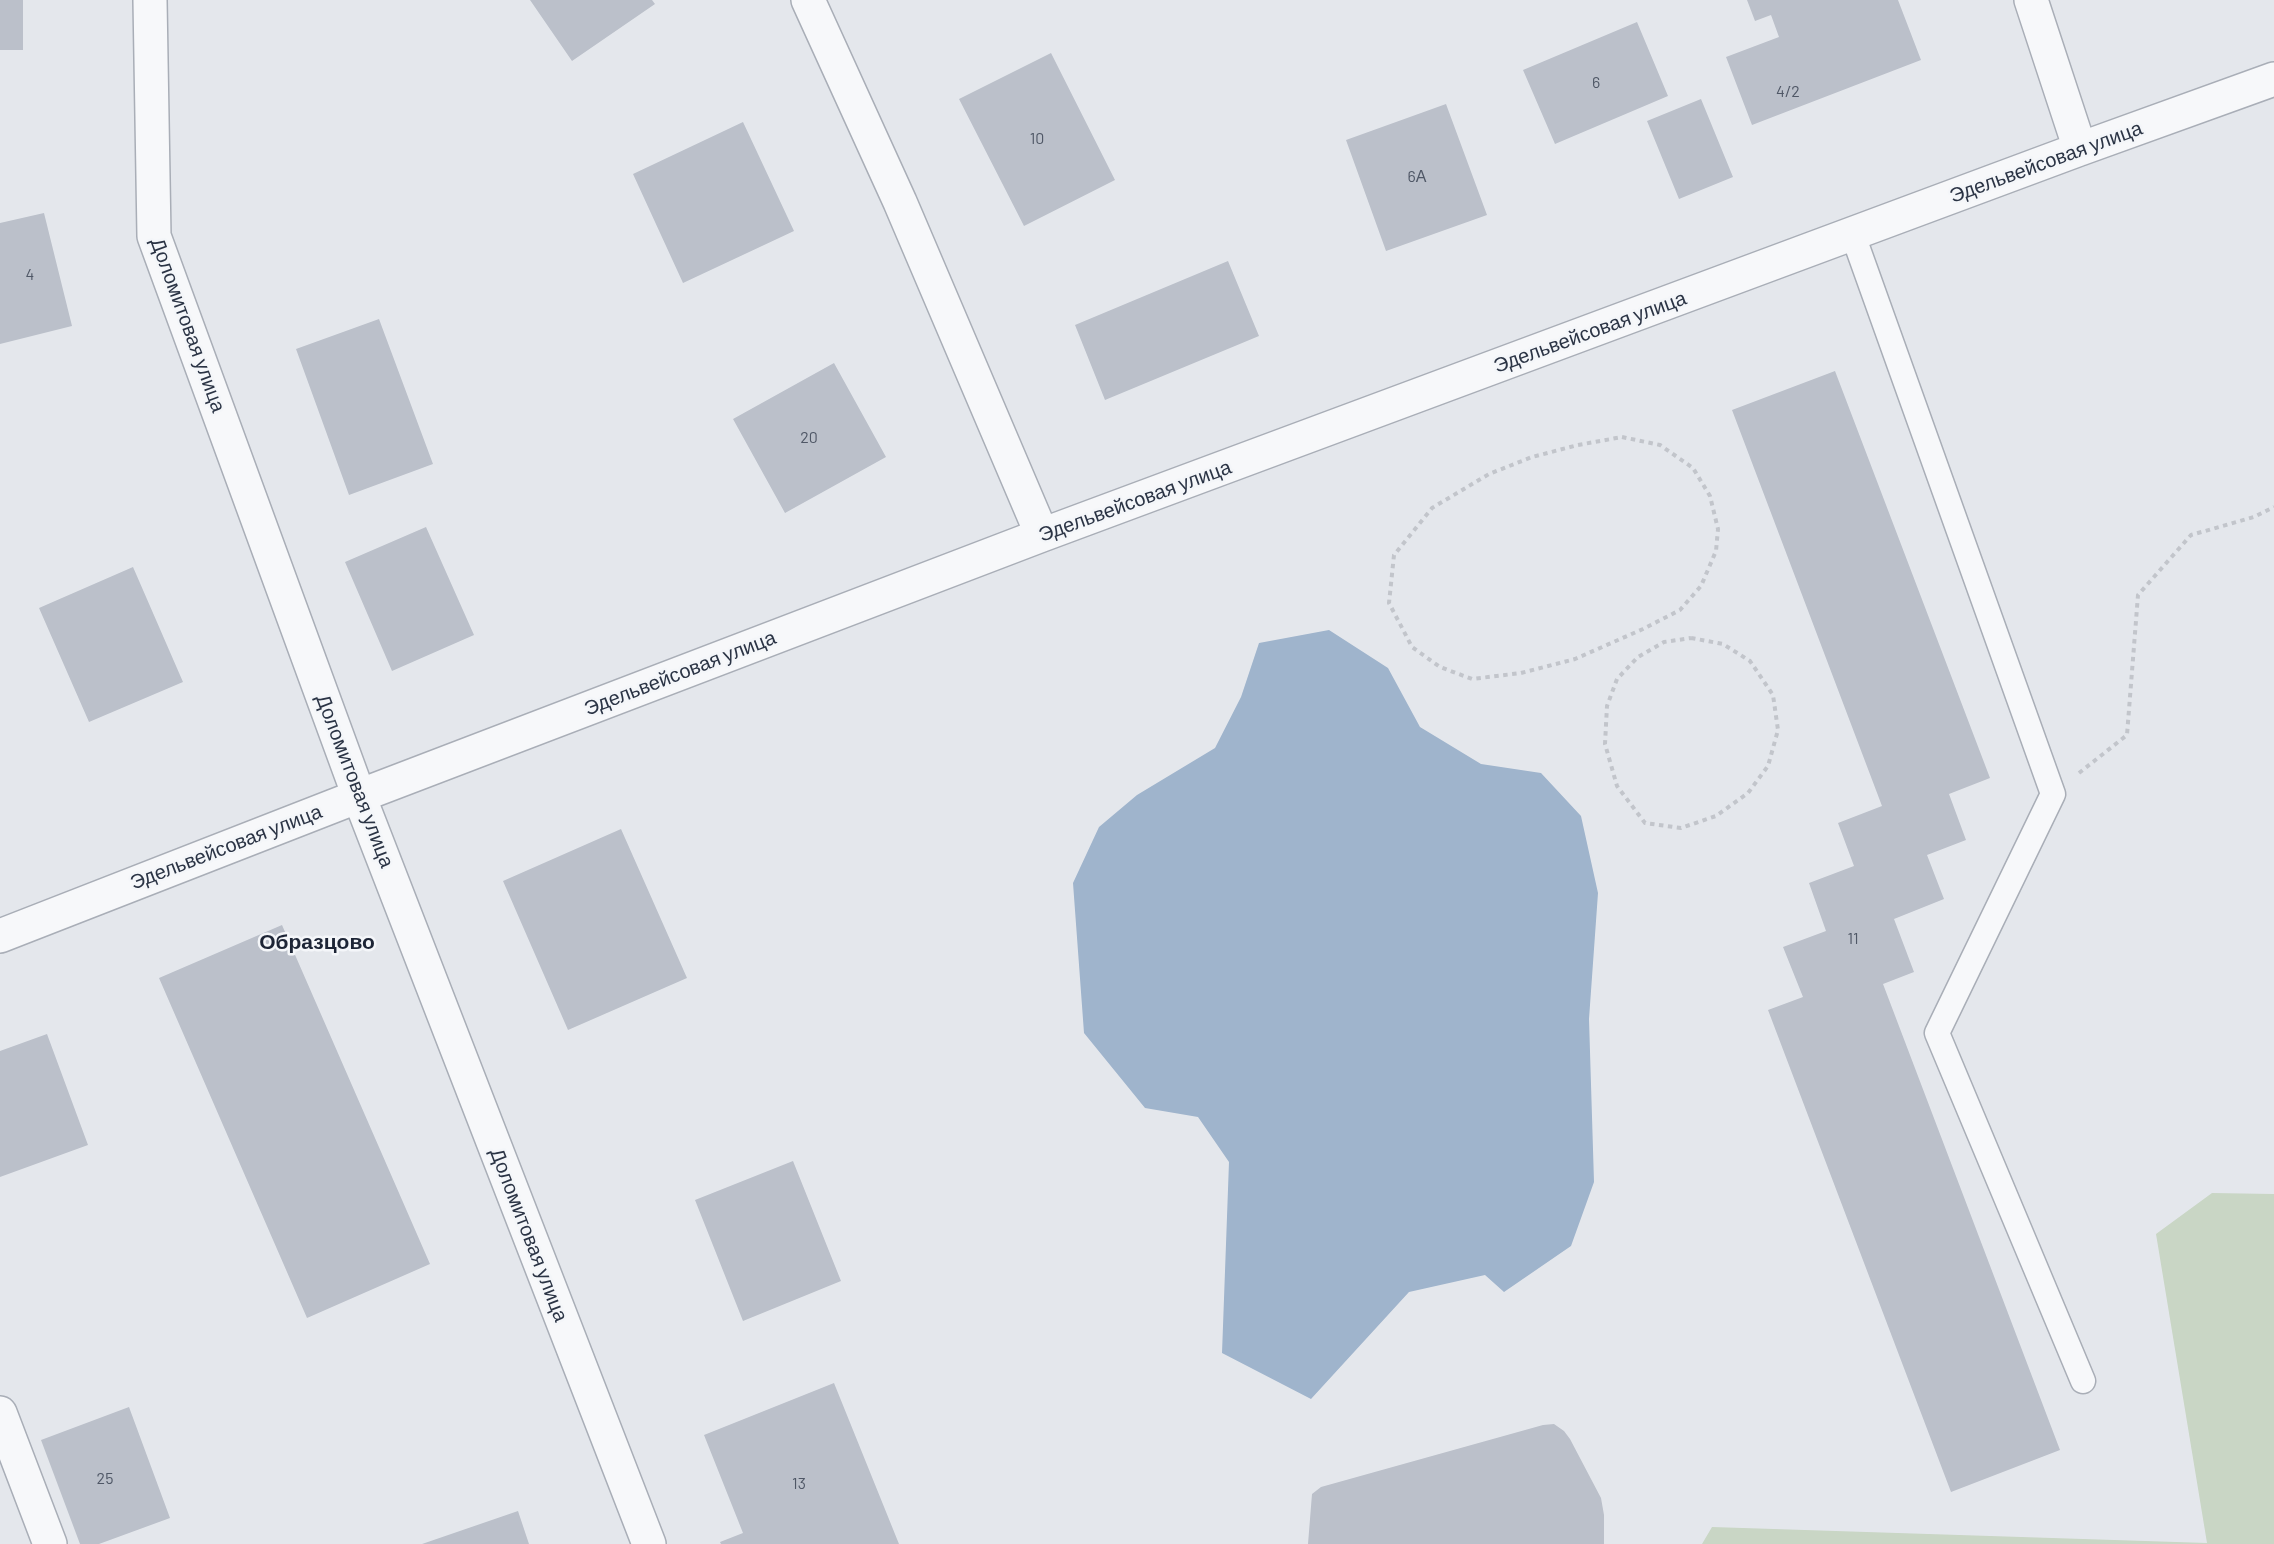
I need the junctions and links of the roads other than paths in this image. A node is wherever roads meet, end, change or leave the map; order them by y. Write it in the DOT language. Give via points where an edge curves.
graph roads {
  1 [pos="150,0"];
  2 [pos="808,0"];
  3 [pos="2031,0"];
  4 [pos="2274,79"];
  5 [pos="2080,149"];
  6 [pos="1853,235"];
  7 [pos="1042,535"];
  8 [pos="359,796"];
  9 [pos="0,936"];
  10 [pos="2083,1381"];
  11 [pos="0,1413"];
  12 [pos="50,1544"];
  13 [pos="649,1544"];
  1 -- 8 [label="street, Доломитовая улица" via="154,236"];
  2 -- 7 [label="street" via="900,202"];
  3 -- 5 [label="street"];
  4 -- 5 [label="street, Эдельвейсовая улица"];
  5 -- 6 [label="street, Эдельвейсовая улица"];
  6 -- 7 [label="street, Эдельвейсовая улица"];
  6 -- 10 [label="lane" via="2053,794 1937,1033"];
  7 -- 8 [label="street, Эдельвейсовая улица"];
  8 -- 9 [label="street, Эдельвейсовая улица"];
  8 -- 13 [label="street, Доломитовая улица"];
  11 -- 12 [label="street"];
}
